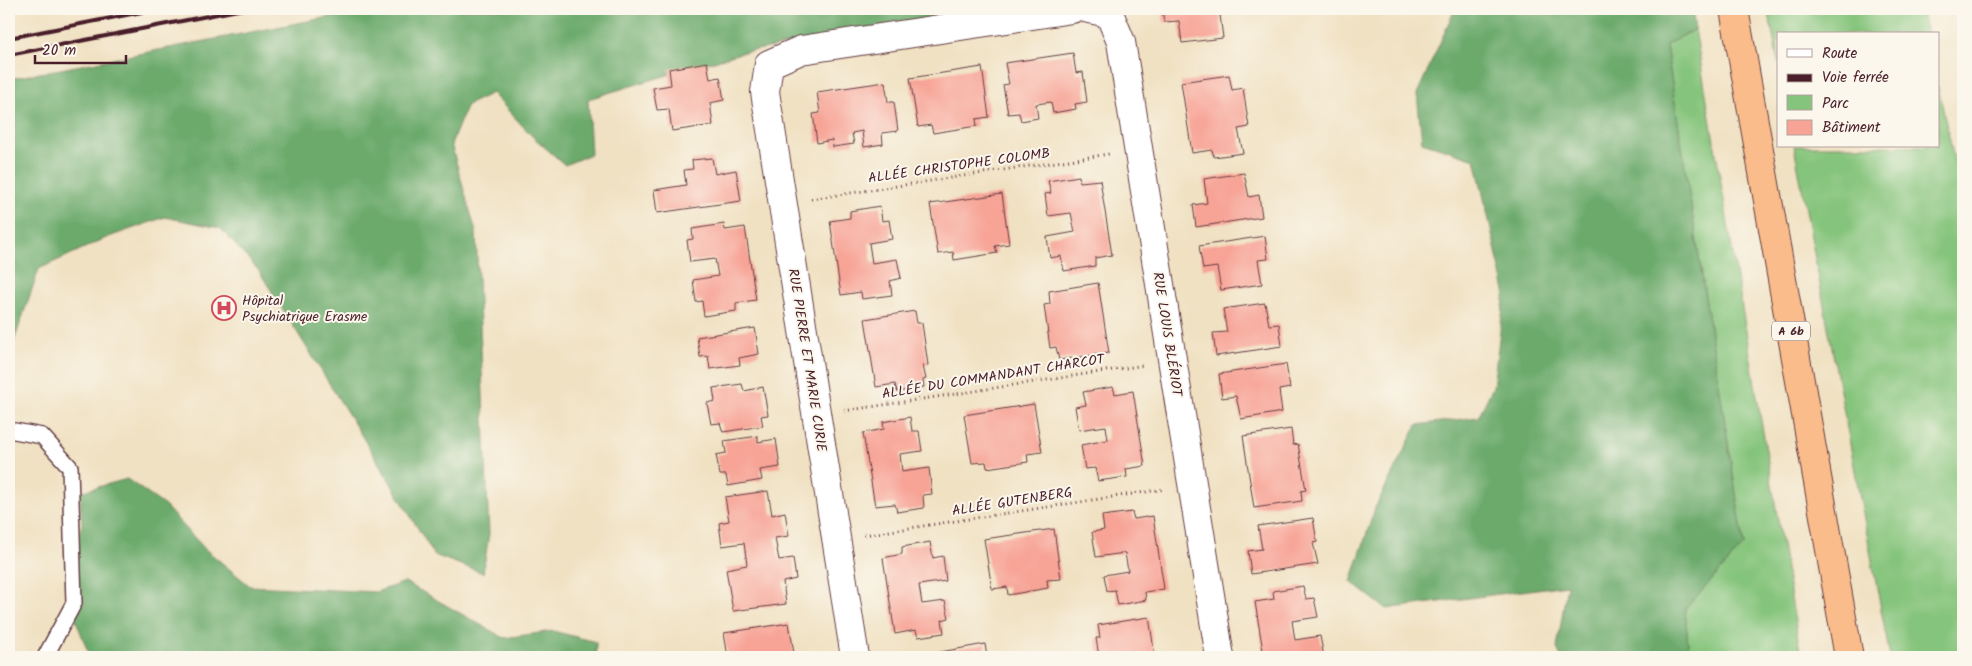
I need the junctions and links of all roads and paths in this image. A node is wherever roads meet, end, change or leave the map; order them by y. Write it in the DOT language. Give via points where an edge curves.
graph roads {
  1 [pos="1072,9"];
  2 [pos="1734,9"];
  3 [pos="1099,11"];
  4 [pos="1138,150"];
  5 [pos="783,203"];
  6 [pos="1172,360"];
  7 [pos="817,415"];
  8 [pos="9,430"];
  9 [pos="1192,485"];
  10 [pos="836,539"];
  11 [pos="45,657"];
  12 [pos="856,657"];
  13 [pos="1220,657"];
  14 [pos="1849,657"];
  1 -- 5 [label="street, RUE PIERRE ET MARIE CURIE" via="801,50 769,64 765,92"];
  2 -- 14 [label="highway, A 6b"];
  3 -- 4 [label="street, RUE LOUIS BLÉRIOT" via="1121,42"];
  4 -- 5 [label="path, ALLÉE CHRISTOPHE COLOMB"];
  4 -- 6 [label="street, RUE LOUIS BLÉRIOT"];
  5 -- 7 [label="street, RUE PIERRE ET MARIE CURIE"];
  6 -- 7 [label="path, ALLÉE DU COMMANDANT CHARCOT"];
  6 -- 9 [label="street, RUE LOUIS BLÉRIOT"];
  7 -- 10 [label="street, RUE PIERRE ET MARIE CURIE"];
  8 -- 11 [label="lane" via="42,436 70,467 74,603"];
  9 -- 10 [label="path, ALLÉE GUTENBERG"];
  9 -- 13 [label="street, RUE LOUIS BLÉRIOT"];
  10 -- 12 [label="street, RUE PIERRE ET MARIE CURIE"];
}
